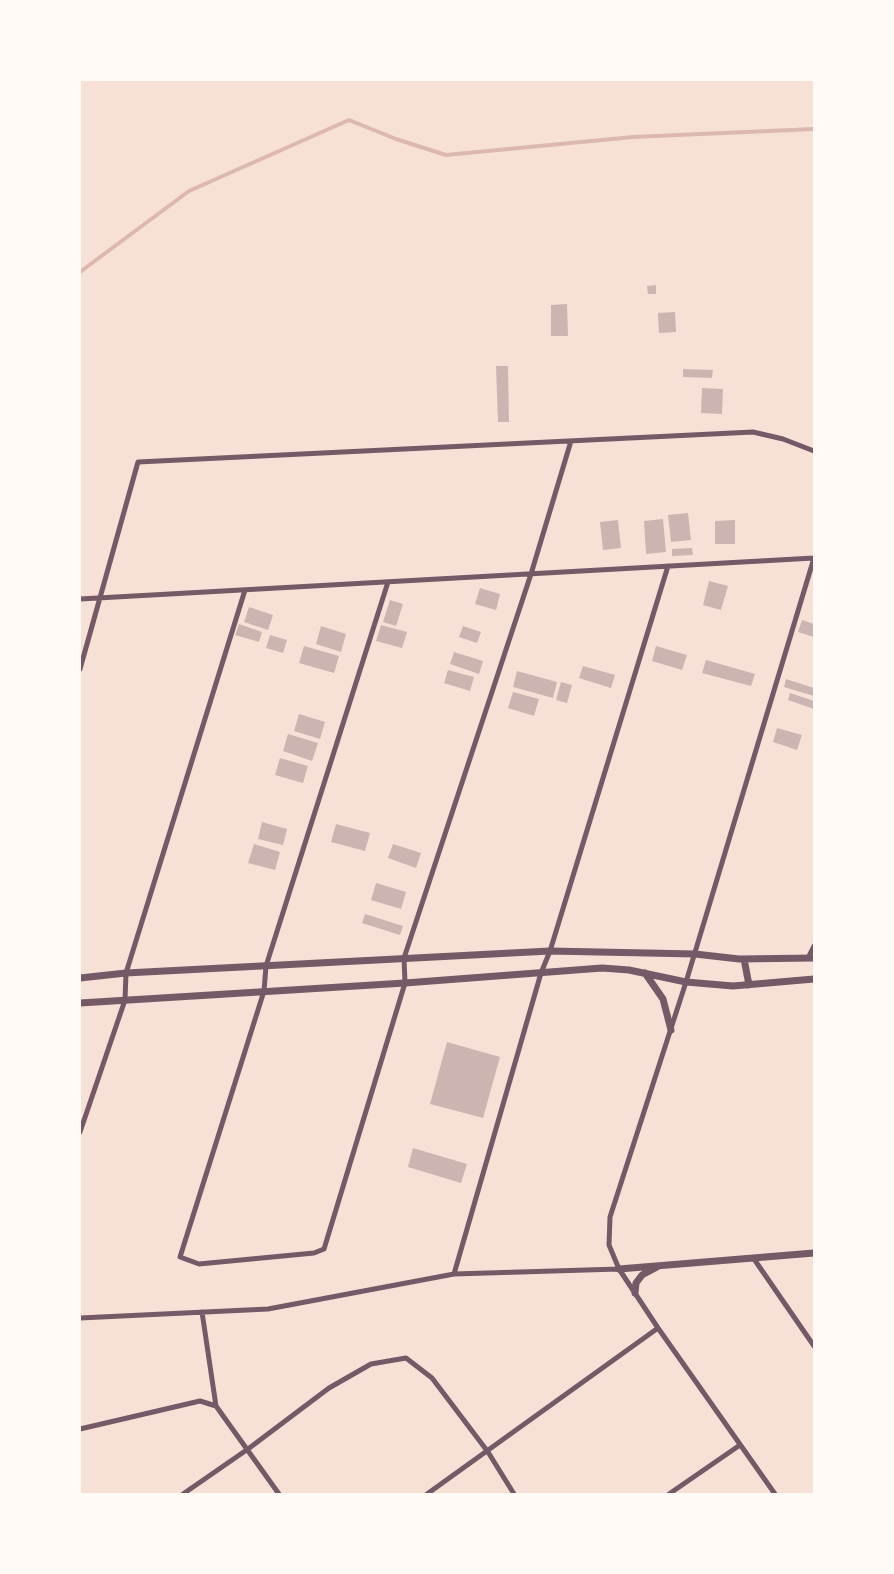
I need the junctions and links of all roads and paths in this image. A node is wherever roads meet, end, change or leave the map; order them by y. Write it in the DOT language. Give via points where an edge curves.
graph roads {
  1 [pos="571,441"];
  2 [pos="814,451"];
  3 [pos="814,558"];
  4 [pos="668,566"];
  5 [pos="531,574"];
  6 [pos="388,582"];
  7 [pos="245,590"];
  8 [pos="100,598"];
  9 [pos="80,599"];
  10 [pos="80,669"];
  11 [pos="814,946"];
  12 [pos="550,951"];
  13 [pos="695,954"];
  14 [pos="404,958"];
  15 [pos="744,958"];
  16 [pos="811,958"];
  17 [pos="266,966"];
  18 [pos="126,973"];
  19 [pos="541,973"];
  20 [pos="645,973"];
  21 [pos="80,978"];
  22 [pos="814,980"];
  23 [pos="686,982"];
  24 [pos="405,983"];
  25 [pos="749,985"];
  26 [pos="264,991"];
  27 [pos="125,1000"];
  28 [pos="80,1002"];
  29 [pos="670,1030"];
  30 [pos="80,1132"];
  31 [pos="814,1253"];
  32 [pos="754,1259"];
  33 [pos="658,1266"];
  34 [pos="619,1269"];
  35 [pos="454,1274"];
  36 [pos="635,1293"];
  37 [pos="202,1312"];
  38 [pos="80,1318"];
  39 [pos="658,1328"];
  40 [pos="814,1346"];
  41 [pos="216,1406"];
  42 [pos="80,1429"];
  43 [pos="740,1445"];
  44 [pos="248,1449"];
  45 [pos="488,1452"];
  46 [pos="183,1494"];
  47 [pos="279,1494"];
  48 [pos="427,1494"];
  49 [pos="514,1494"];
  50 [pos="669,1494"];
  51 [pos="775,1494"];
  1 -- 2 [label="street" via="753,432"];
  1 -- 5 [label="street"];
  1 -- 8 [label="street" via="138,462"];
  3 -- 4 [label="street"];
  3 -- 13 [label="street"];
  4 -- 5 [label="street"];
  4 -- 12 [label="street"];
  5 -- 6 [label="street"];
  5 -- 14 [label="street"];
  6 -- 7 [label="street"];
  6 -- 17 [label="street"];
  7 -- 8 [label="street"];
  7 -- 18 [label="street"];
  8 -- 9 [label="street"];
  8 -- 10 [label="street"];
  11 -- 16 [label="street"];
  12 -- 13 [label="street"];
  12 -- 14 [label="street"];
  12 -- 19 [label="street"];
  13 -- 15 [label="street"];
  13 -- 23 [label="street"];
  14 -- 17 [label="street"];
  14 -- 24 [label="street"];
  15 -- 16 [label="street"];
  15 -- 25 [label="street"];
  17 -- 18 [label="street"];
  17 -- 26 [label="street"];
  18 -- 21 [label="street"];
  18 -- 27 [label="street"];
  19 -- 20 [label="street" via="602,968"];
  19 -- 24 [label="street"];
  19 -- 35 [label="street"];
  20 -- 23 [label="street"];
  20 -- 29 [label="street" via="663,999"];
  22 -- 25 [label="street"];
  23 -- 25 [label="street"];
  23 -- 29 [label="street"];
  24 -- 26 [label="street"];
  24 -- 26 [label="street" via="324,1249 199,1264 180,1257"];
  26 -- 27 [label="street"];
  27 -- 28 [label="street"];
  27 -- 30 [label="street"];
  29 -- 34 [label="street" via="610,1217 609,1245"];
  31 -- 32 [label="street"];
  32 -- 33 [label="street"];
  32 -- 40 [label="street"];
  33 -- 34 [label="street"];
  33 -- 36 [label="street" via="642,1275"];
  34 -- 35 [label="street"];
  34 -- 36 [label="street"];
  35 -- 37 [label="street" via="268,1309"];
  36 -- 39 [label="street"];
  37 -- 38 [label="street"];
  37 -- 41 [label="street"];
  39 -- 43 [label="street"];
  39 -- 45 [label="street"];
  41 -- 42 [label="street" via="200,1401"];
  41 -- 44 [label="street"];
  43 -- 50 [label="street"];
  43 -- 51 [label="street"];
  44 -- 45 [label="street" via="328,1389 370,1364 406,1358 432,1378"];
  44 -- 46 [label="street"];
  44 -- 47 [label="street"];
  45 -- 48 [label="street"];
  45 -- 49 [label="street"];
}
